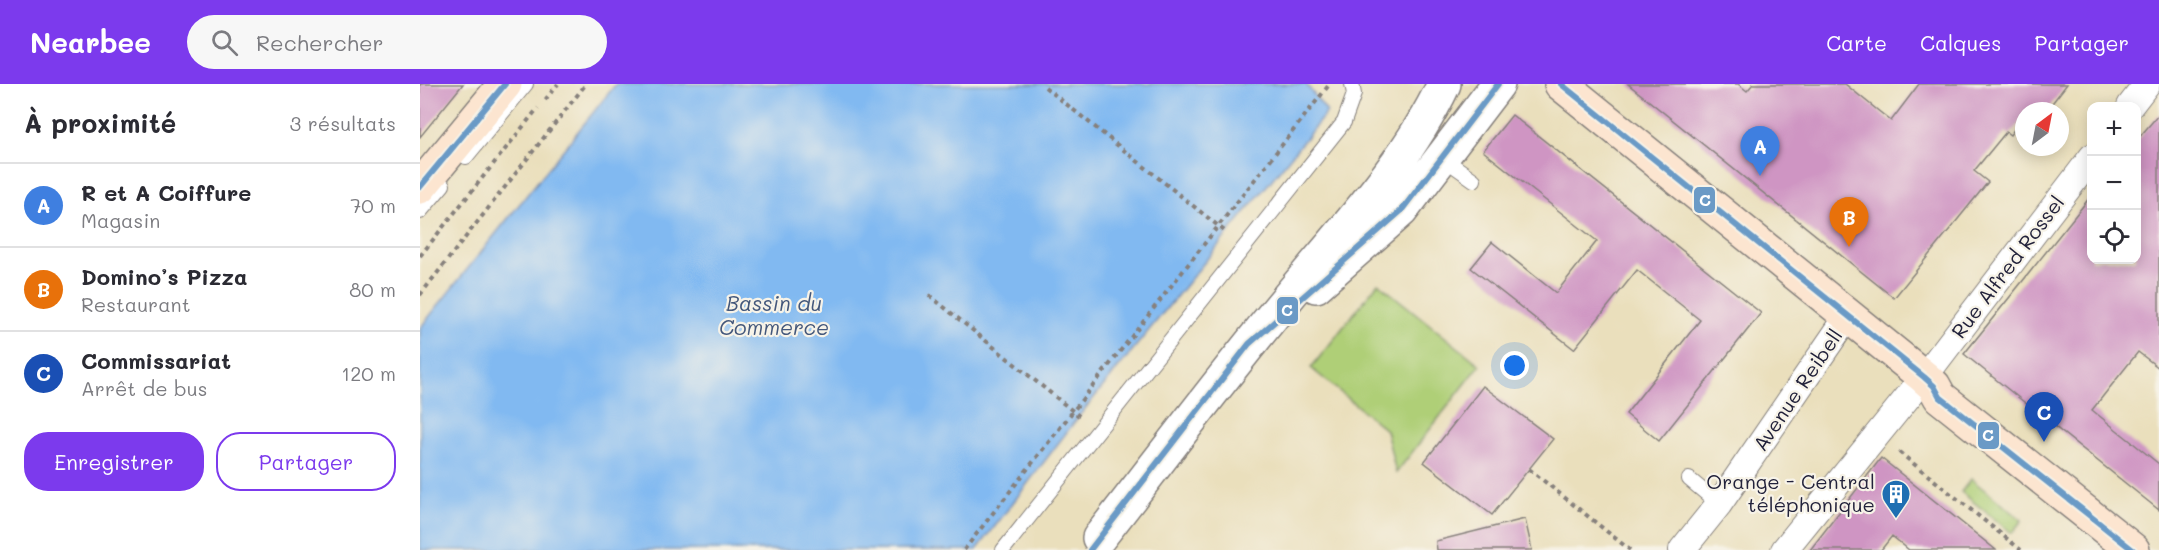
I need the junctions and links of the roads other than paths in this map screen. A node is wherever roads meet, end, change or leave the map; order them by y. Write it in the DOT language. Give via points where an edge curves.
graph roads {
  1 [pos="505,84"];
  2 [pos="526,84"];
  3 [pos="1352,84"];
  4 [pos="1443,84"];
  5 [pos="1498,84"];
  6 [pos="1561,84"];
  7 [pos="2147,84"];
  8 [pos="2155,84"];
  9 [pos="2159,87"];
  10 [pos="2133,102"];
  11 [pos="1443,158"];
  12 [pos="2087,162"];
  13 [pos="1474,180"];
  14 [pos="420,187"];
  15 [pos="420,212"];
  16 [pos="1848,316"];
  17 [pos="1249,344"];
  18 [pos="1924,377"];
  19 [pos="1689,479"];
  20 [pos="1719,504"];
  21 [pos="1101,546"];
  22 [pos="1003,550"];
  23 [pos="1682,550"];
  24 [pos="1784,550"];
  25 [pos="2133,550"];
  1 -- 14 [label="main road"];
  2 -- 15 [label="lane"];
  3 -- 22 [label="lane" via="1354,94 1344,122"];
  4 -- 17 [label="street" via="1399,161"];
  5 -- 11 [label="street"];
  6 -- 16 [label="main road"];
  7 -- 10 [label="street"];
  8 -- 9 [label="street"];
  11 -- 13 [label="lane"];
  11 -- 17 [label="street" via="1401,211"];
  12 -- 18 [label="street, Rue Alfred Rossel"];
  16 -- 18 [label="main road"];
  16 -- 20 [label="street, Avenue Reibell"];
  17 -- 21 [label="street"];
  18 -- 24 [label="street, Rue Alfred Rossel"];
  18 -- 25 [label="main road" via="1940,397"];
  19 -- 20 [label="lane"];
  20 -- 23 [label="street, Avenue Reibell"];
}
